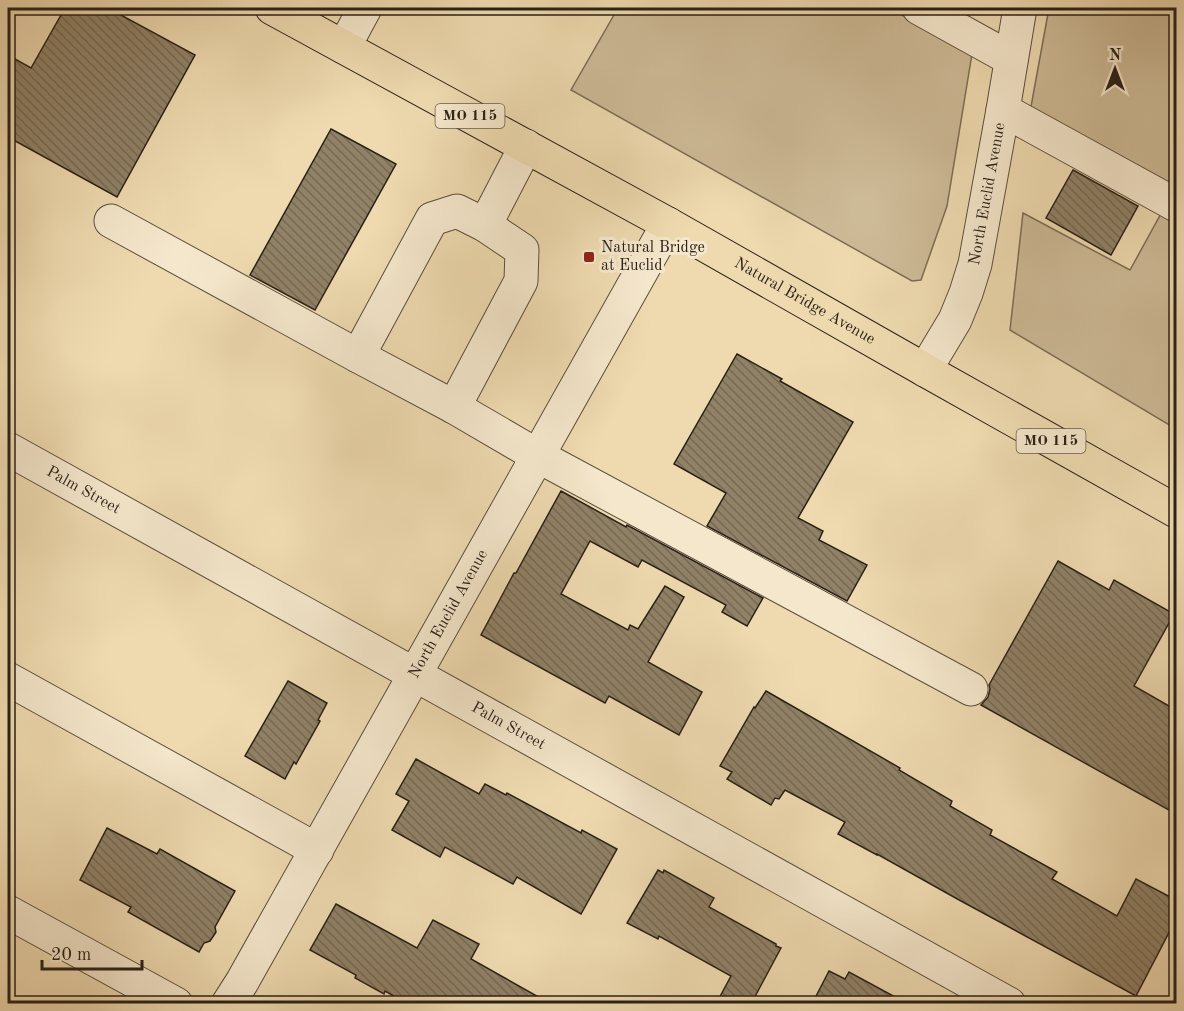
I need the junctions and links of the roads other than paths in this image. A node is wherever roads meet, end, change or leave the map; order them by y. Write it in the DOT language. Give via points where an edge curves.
graph roads {
  1 [pos="272,8"];
  2 [pos="365,8"];
  3 [pos="919,8"];
  4 [pos="1020,8"];
  5 [pos="344,47"];
  6 [pos="1011,59"];
  7 [pos="1003,110"];
  8 [pos="526,146"];
  9 [pos="1176,205"];
  10 [pos="111,220"];
  11 [pos="668,224"];
  12 [pos="486,225"];
  13 [pos="358,356"];
  14 [pos="925,370"];
  15 [pos="454,407"];
  16 [pos="8,450"];
  17 [pos="538,456"];
  18 [pos="1176,511"];
  19 [pos="415,674"];
  20 [pos="8,679"];
  21 [pos="971,690"];
  22 [pos="316,850"];
  23 [pos="8,912"];
  24 [pos="177,1004"];
  25 [pos="228,1004"];
  26 [pos="1009,1004"];
  1 -- 5 [label="main road, Natural Bridge Avenue / MO 115"];
  2 -- 5 [label="street"];
  3 -- 6 [label="street"];
  4 -- 6 [label="street, North Euclid Avenue"];
  5 -- 8 [label="main road, Natural Bridge Avenue / MO 115"];
  6 -- 7 [label="street, North Euclid Avenue"];
  7 -- 9 [label="street"];
  7 -- 14 [label="street, North Euclid Avenue" via="975,264 955,320"];
  8 -- 11 [label="main road, Natural Bridge Avenue / MO 115"];
  8 -- 12 [label="street"];
  10 -- 13 [label="street"];
  11 -- 14 [label="main road, Natural Bridge Avenue / MO 115"];
  11 -- 17 [label="street, North Euclid Avenue"];
  12 -- 13 [label="street" via="457,210 432,219"];
  12 -- 15 [label="street" via="522,250 521,281"];
  13 -- 15 [label="street"];
  14 -- 18 [label="main road, Natural Bridge Avenue / MO 115"];
  15 -- 17 [label="street"];
  16 -- 19 [label="street, Palm Street"];
  17 -- 19 [label="street, North Euclid Avenue"];
  17 -- 21 [label="street"];
  19 -- 22 [label="street, North Euclid Avenue"];
  19 -- 26 [label="street, Palm Street"];
  20 -- 22 [label="street"];
  22 -- 25 [label="street, North Euclid Avenue"];
  23 -- 24 [label="street"];
}
